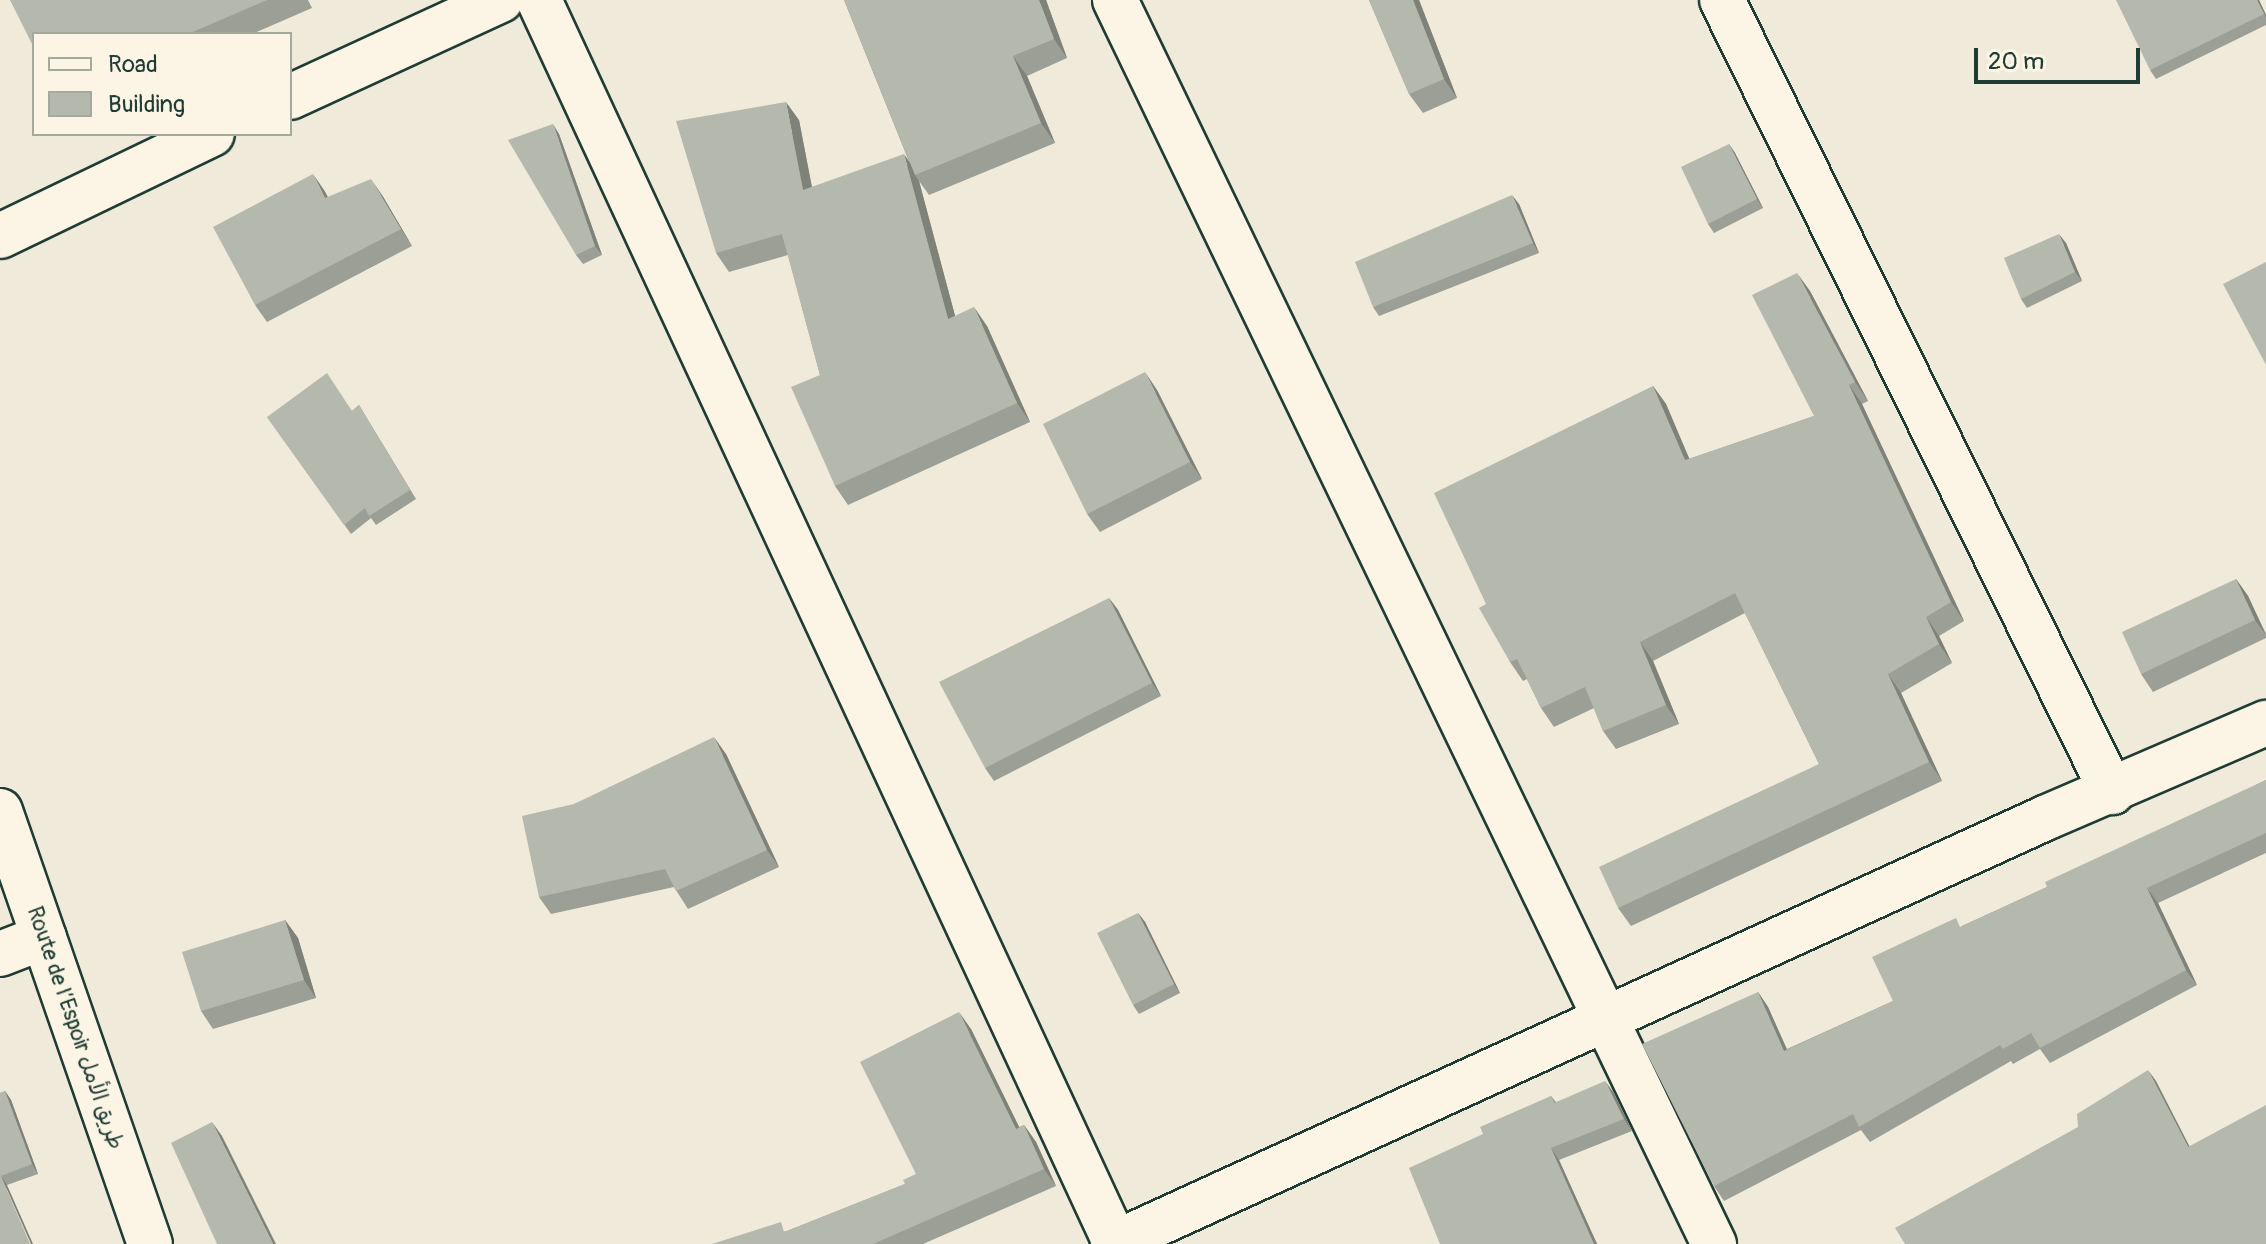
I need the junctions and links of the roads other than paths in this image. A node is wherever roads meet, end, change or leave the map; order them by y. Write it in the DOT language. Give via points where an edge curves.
graph roads {
  1 [pos="501,0"];
  2 [pos="539,0"];
  3 [pos="1115,0"];
  4 [pos="1722,0"];
  5 [pos="292,96"];
  6 [pos="208,136"];
  7 [pos="0,236"];
  8 [pos="2266,723"];
  9 [pos="2112,792"];
  10 [pos="0,811"];
  11 [pos="44,937"];
  12 [pos="0,954"];
  13 [pos="1605,1016"];
  14 [pos="150,1244"];
  15 [pos="1115,1244"];
  16 [pos="1714,1244"];
  1 -- 5 [label="main road"];
  2 -- 15 [label="main road"];
  3 -- 13 [label="main road"];
  4 -- 9 [label="main road"];
  6 -- 7 [label="main road"];
  8 -- 9 [label="main road"];
  9 -- 13 [label="main road"];
  10 -- 11 [label="main road, Route de l’Espoir طريق الأمل"];
  11 -- 12 [label="main road"];
  11 -- 14 [label="main road, Route de l’Espoir طريق الأمل"];
  13 -- 15 [label="main road"];
  13 -- 16 [label="main road"];
}
